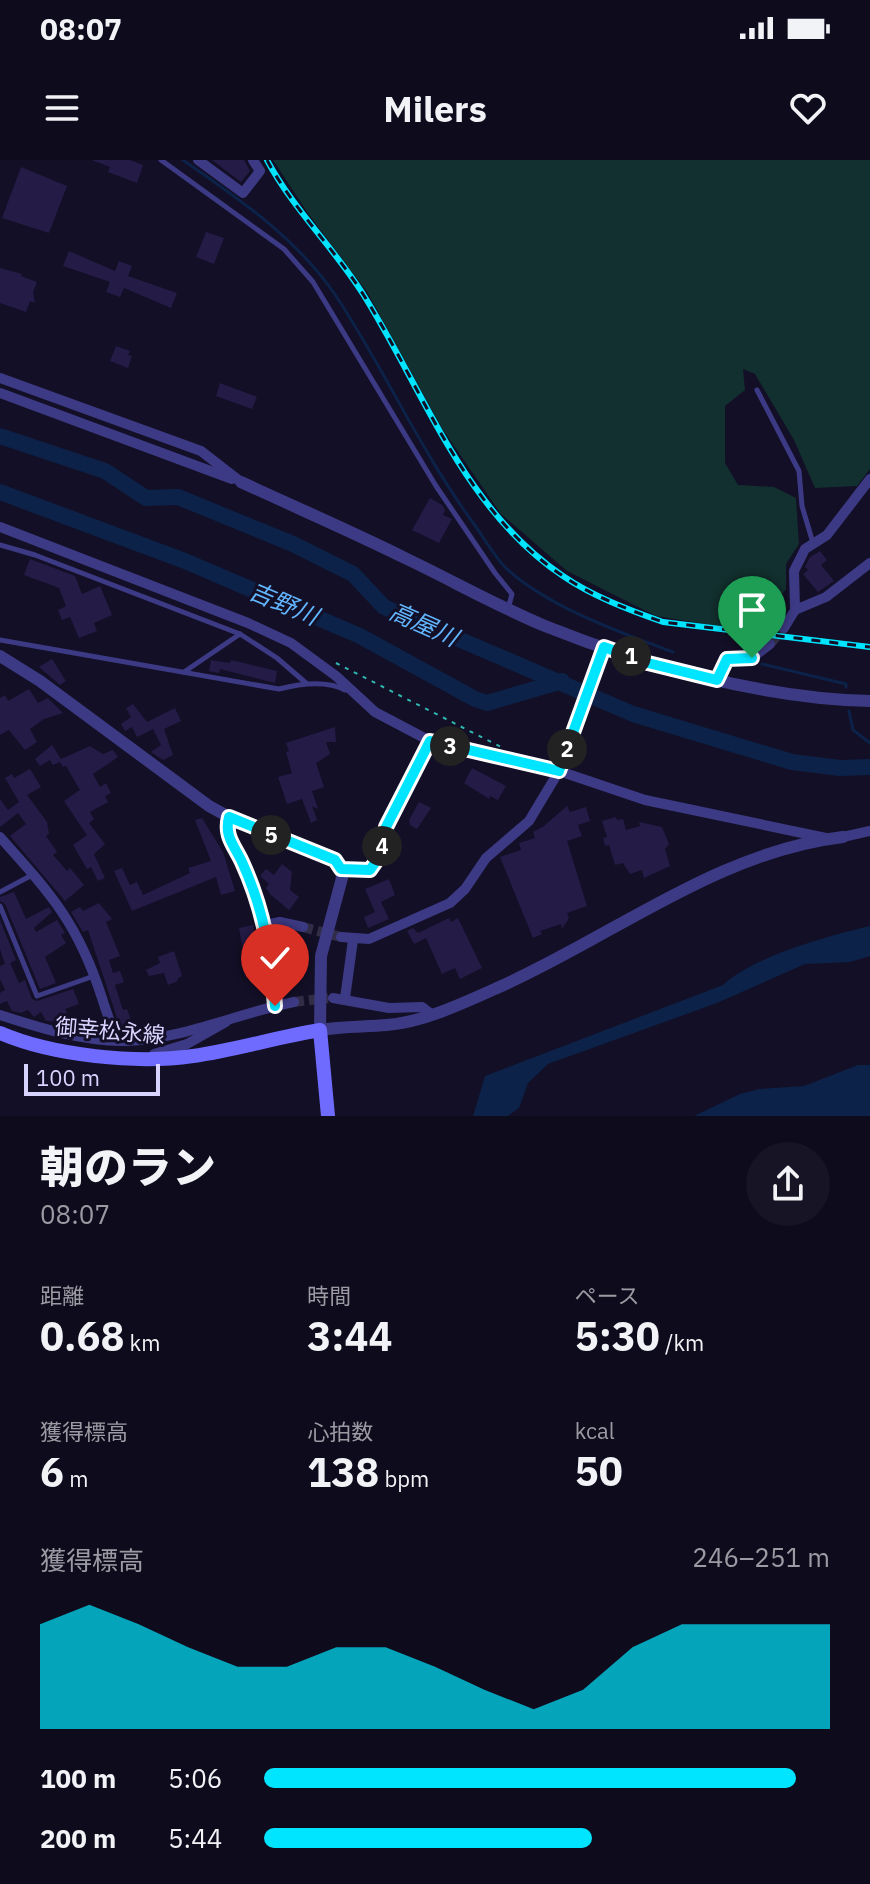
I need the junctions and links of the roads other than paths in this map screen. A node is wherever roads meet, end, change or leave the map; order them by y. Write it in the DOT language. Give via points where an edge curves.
graph roads {
  1 [pos="161,160"];
  2 [pos="198,160"];
  3 [pos="253,160"];
  4 [pos="0,378"];
  5 [pos="757,390"];
  6 [pos="0,393"];
  7 [pos="870,479"];
  8 [pos="241,482"];
  9 [pos="0,527"];
  10 [pos="814,544"];
  11 [pos="0,545"];
  12 [pos="870,563"];
  13 [pos="508,610"];
  14 [pos="795,610"];
  15 [pos="784,628"];
  16 [pos="240,634"];
  17 [pos="0,640"];
  18 [pos="770,644"];
  19 [pos="604,647"];
  20 [pos="0,656"];
  21 [pos="184,672"];
  22 [pos="717,680"];
  23 [pos="307,685"];
  24 [pos="356,697"];
  25 [pos="870,701"];
  26 [pos="430,741"];
  27 [pos="560,769"];
  28 [pos="229,817"];
  29 [pos="870,831"];
  30 [pos="0,837"];
  31 [pos="843,837"];
  32 [pos="828,839"];
  33 [pos="341,869"];
  34 [pos="34,874"];
  35 [pos="0,892"];
  36 [pos="0,906"];
  37 [pos="266,925"];
  38 [pos="303,927"];
  39 [pos="341,937"];
  40 [pos="353,940"];
  41 [pos="95,975"];
  42 [pos="294,1002"];
  43 [pos="275,1006"];
  44 [pos="431,1014"];
  45 [pos="0,1015"];
  46 [pos="231,1019"];
  47 [pos="320,1030"];
  48 [pos="0,1033"];
  49 [pos="113,1040"];
  50 [pos="140,1059"];
  51 [pos="328,1116"];
  1 -- 13 [label="lane" via="284,249 313,282 436,486 512,594"];
  2 -- 3 [label="street" via="243,193 260,171"];
  4 -- 8 [label="street" via="201,451"];
  5 -- 10 [label="lane" via="799,471 802,506"];
  6 -- 8 [label="street"];
  7 -- 10 [label="street"];
  8 -- 13 [label="street"];
  9 -- 24 [label="street" via="291,643"];
  10 -- 14 [label="street" via="805,549 794,571"];
  11 -- 16 [label="lane"];
  12 -- 14 [label="street" via="826,597"];
  13 -- 19 [label="street"];
  14 -- 15 [label="street"];
  16 -- 21 [label="lane"];
  16 -- 23 [label="lane"];
  17 -- 21 [label="lane"];
  18 -- 22 [label="street" via="752,658 727,659"];
  19 -- 22 [label="street"];
  19 -- 27 [label="street"];
  20 -- 28 [label="street"];
  21 -- 23 [label="lane" via="279,689"];
  22 -- 25 [label="street" via="825,699"];
  23 -- 24 [label="lane" via="337,685"];
  24 -- 26 [label="street"];
  26 -- 27 [label="street"];
  26 -- 33 [label="street" via="386,827 375,866"];
  27 -- 32 [label="street" via="645,800"];
  27 -- 40 [label="street" via="529,821 486,858 450,903 369,939"];
  28 -- 33 [label="street" via="335,860"];
  28 -- 37 [label="street" via="227,837"];
  29 -- 31 [label="street"];
  30 -- 34 [label="street"];
  31 -- 32 [label="street"];
  32 -- 44 [label="street" via="730,869 546,965"];
  33 -- 47 [label="street" via="321,956"];
  34 -- 35 [label="lane"];
  34 -- 41 [label="street" via="61,907"];
  36 -- 41 [label="lane" via="37,996"];
  37 -- 38 [label="street"];
  37 -- 43 [label="street"];
  39 -- 40 [label="street"];
  40 -- 44 [label="street" via="339,998 389,1008 422,1007"];
  41 -- 49 [label="street"];
  42 -- 43 [label="street"];
  43 -- 46 [label="street"];
  44 -- 47 [label="street" via="390,1025"];
  45 -- 49 [label="street" via="66,1034"];
  46 -- 49 [label="street"];
  46 -- 50 [label="street" via="187,1044"];
  47 -- 50 [label="main road, 御幸松永線" via="194,1056"];
  47 -- 51 [label="main road"];
  48 -- 50 [label="main road, 御幸松永線" via="50,1048"];
}
